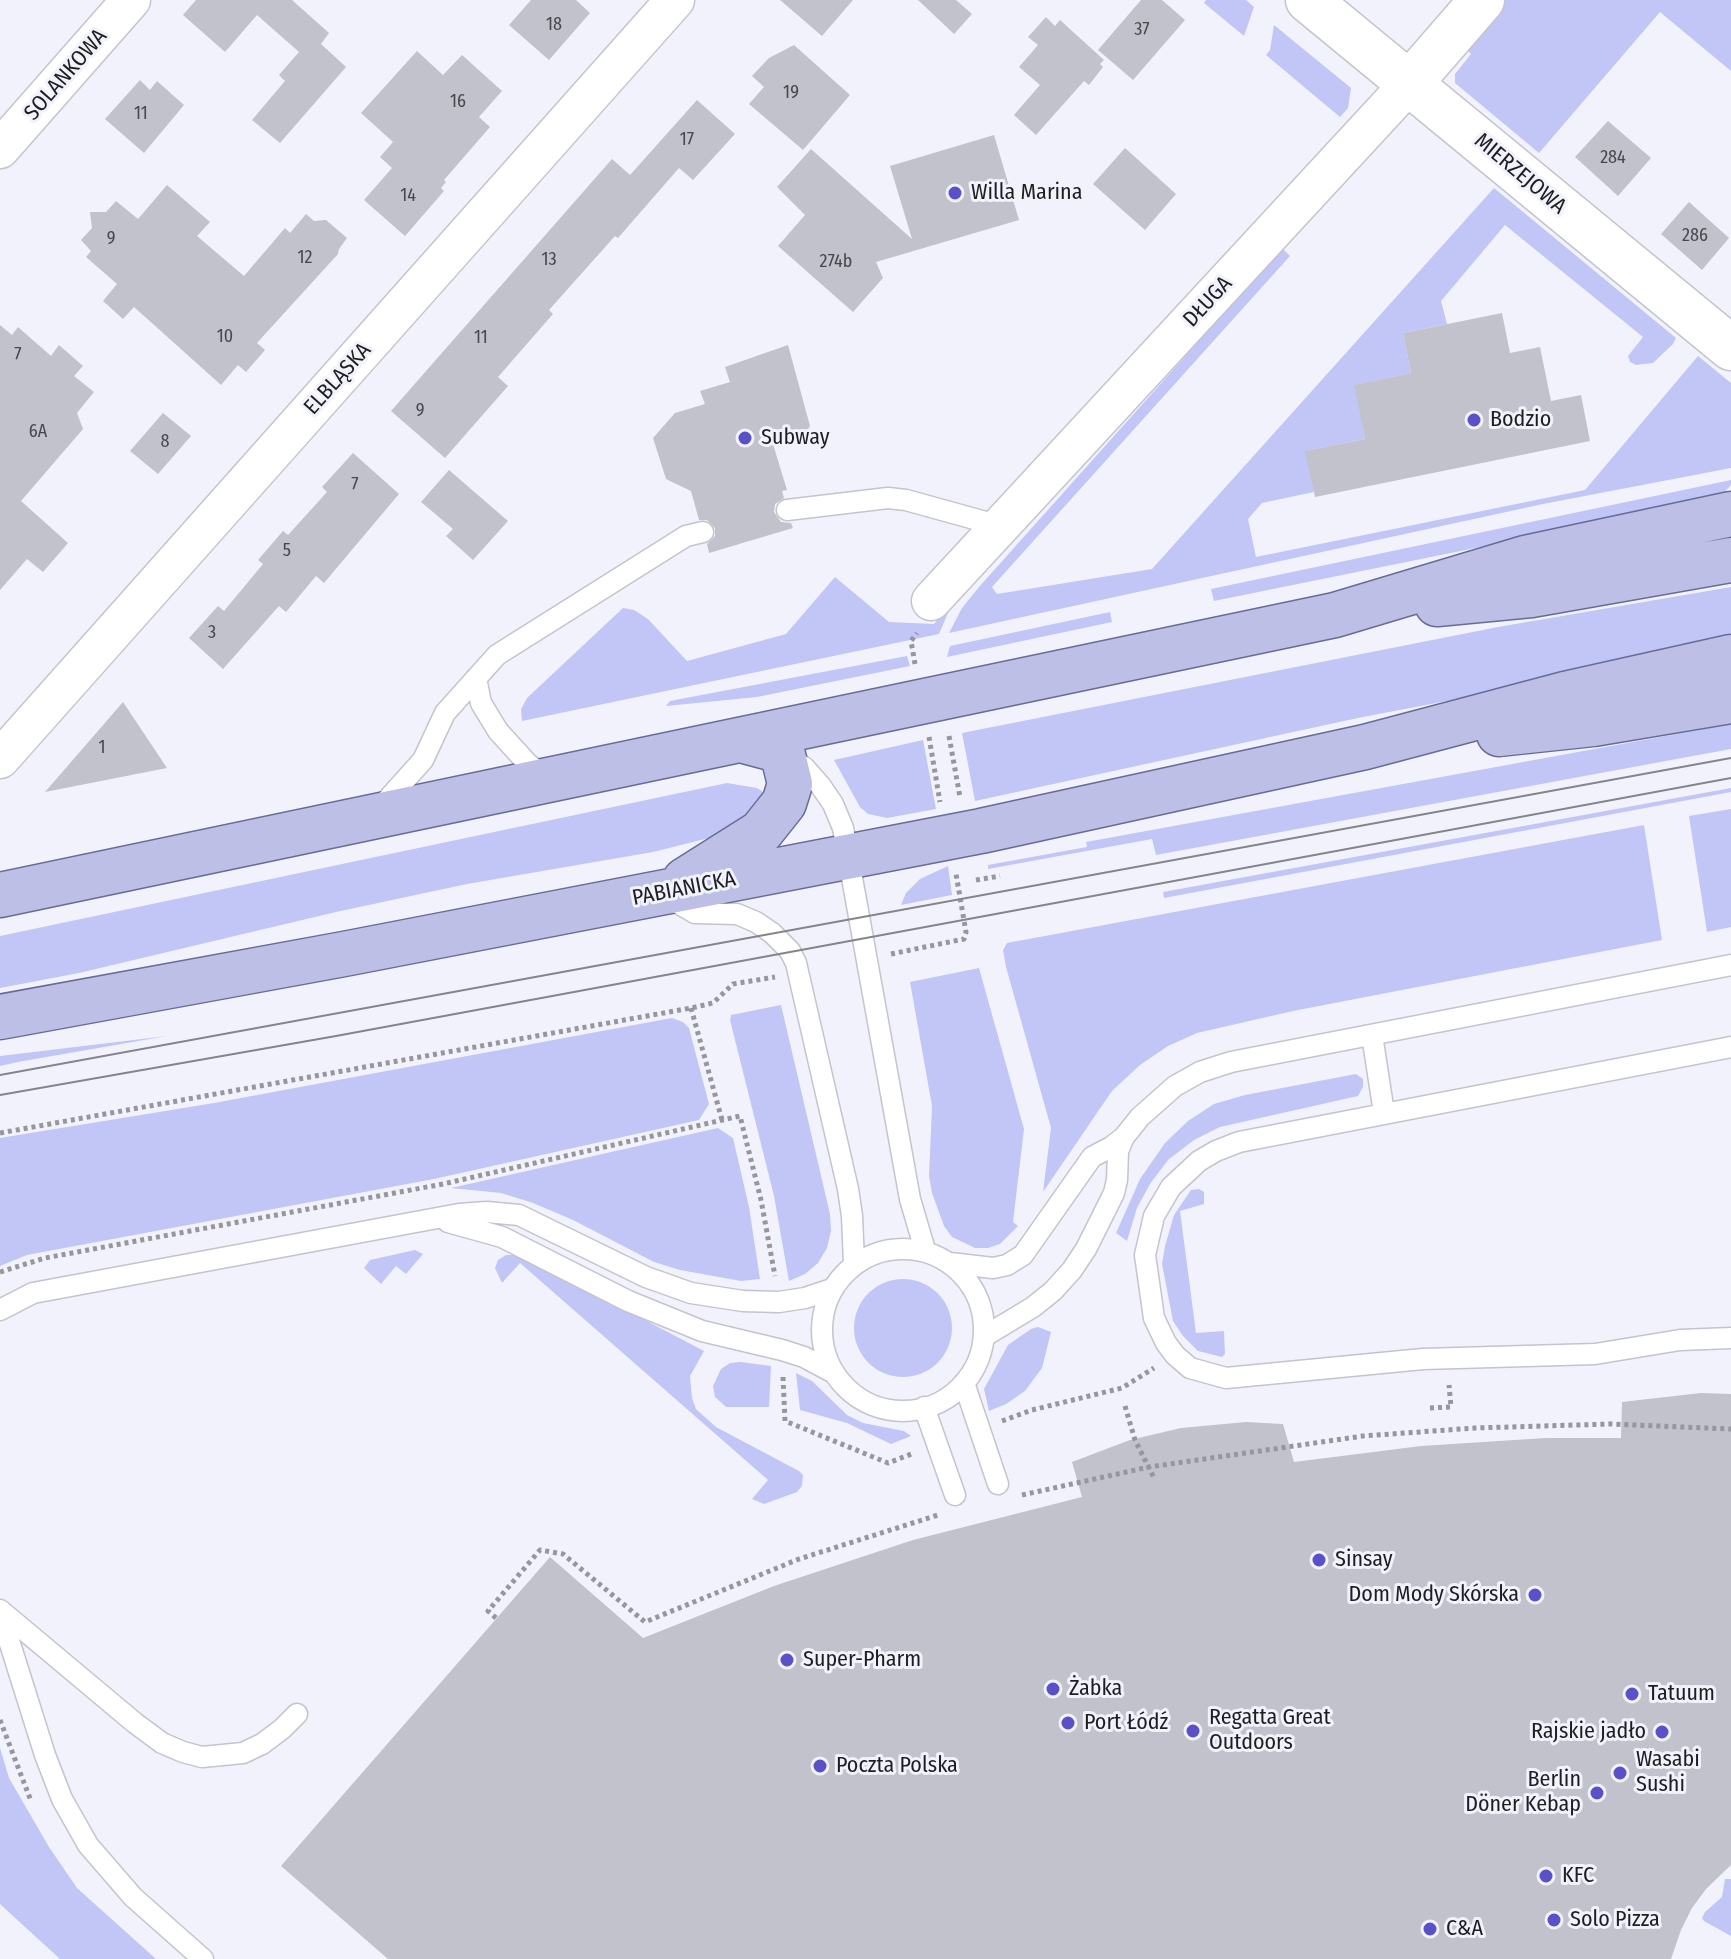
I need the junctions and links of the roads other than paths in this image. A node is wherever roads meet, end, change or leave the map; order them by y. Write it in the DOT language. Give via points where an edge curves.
graph roads {
  1 [pos="131,0"];
  2 [pos="675,0"];
  3 [pos="1308,0"];
  4 [pos="1482,0"];
  5 [pos="1410,83"];
  6 [pos="0,149"];
  7 [pos="1731,348"];
  8 [pos="787,510"];
  9 [pos="1727,514"];
  10 [pos="1000,526"];
  11 [pos="703,532"];
  12 [pos="1731,560"];
  13 [pos="931,601"];
  14 [pos="1335,615"];
  15 [pos="1731,657"];
  16 [pos="476,678"];
  17 [pos="1731,701"];
  18 [pos="761,746"];
  19 [pos="1365,747"];
  20 [pos="0,759"];
  21 [pos="552,780"];
  22 [pos="374,815"];
  23 [pos="848,856"];
  24 [pos="662,894"];
  25 [pos="0,895"];
  26 [pos="1731,965"];
  27 [pos="0,1017"];
  28 [pos="1372,1035"];
  29 [pos="1731,1047"];
  30 [pos="1384,1113"];
  31 [pos="1124,1137"];
  32 [pos="432,1219"];
  33 [pos="925,1250"];
  34 [pos="854,1263"];
  35 [pos="950,1263"];
  36 [pos="832,1289"];
  37 [pos="0,1310"];
  38 [pos="985,1336"];
  39 [pos="1731,1338"];
  40 [pos="834,1373"];
  41 [pos="964,1383"];
  42 [pos="924,1407"];
  43 [pos="1005,1490"];
  44 [pos="953,1502"];
  45 [pos="0,1611"];
  46 [pos="297,1714"];
  47 [pos="203,1959"];
  1 -- 6 [label="street, SOLANKOWA"];
  2 -- 20 [label="street, ELBLĄSKA"];
  3 -- 5 [label="street, MIERZEJOWA"];
  4 -- 5 [label="street, DŁUGA"];
  5 -- 7 [label="street, MIERZEJOWA"];
  5 -- 10 [label="street, DŁUGA"];
  8 -- 10 [label="lane" via="897,499"];
  9 -- 14 [label="main road" via="1525,558"];
  10 -- 13 [label="street, DŁUGA"];
  11 -- 16 [label="lane" via="686,536 497,655"];
  12 -- 14 [label="main road" via="1531,595"];
  14 -- 18 [label="main road"];
  15 -- 19 [label="main road"];
  16 -- 21 [label="lane" via="481,703 498,731 528,764"];
  16 -- 22 [label="lane" via="445,713 423,760"];
  17 -- 19 [label="main road" via="1593,724"];
  18 -- 21 [label="main road"];
  18 -- 23 [label="lane" via="805,768 833,804"];
  18 -- 24 [label="main road" via="790,784 784,803 761,832"];
  19 -- 23 [label="main road, PABIANICKA"];
  21 -- 22 [label="main road"];
  22 -- 25 [label="main road"];
  23 -- 24 [label="main road, PABIANICKA"];
  23 -- 33 [label="lane" via="908,1186"];
  24 -- 27 [label="main road, PABIANICKA"];
  24 -- 34 [label="lane" via="695,913 737,914 756,922 790,951 848,1189"];
  26 -- 28 [label="lane"];
  28 -- 30 [label="lane"];
  28 -- 31 [label="lane" via="1200,1072 1155,1102"];
  29 -- 30 [label="lane"];
  30 -- 39 [label="lane" via="1239,1142 1199,1161 1171,1187 1154,1216 1145,1255 1154,1318 1175,1355 1190,1368 1226,1378 1423,1359 1595,1354"];
  31 -- 35 [label="lane" via="1082,1167 1023,1255 993,1268"];
  31 -- 38 [label="lane" via="1114,1193 1072,1270 1033,1307"];
  32 -- 36 [label="lane" via="487,1212 519,1215 646,1277 691,1293 779,1302"];
  32 -- 37 [label="lane" via="33,1293"];
  32 -- 40 [label="lane" via="502,1237 628,1301 702,1331 804,1357"];
  33 -- 34 [label="lane" via="896,1248"];
  33 -- 35 [label="lane"];
  34 -- 36 [label="lane"];
  35 -- 38 [label="lane" via="971,1284 983,1310"];
  36 -- 40 [label="lane" via="822,1316 823,1347"];
  38 -- 41 [label="lane" via="978,1363"];
  40 -- 42 [label="lane" via="851,1393 876,1407"];
  41 -- 42 [label="lane" via="936,1405"];
  41 -- 43 [label="lane"];
  42 -- 44 [label="lane"];
  45 -- 46 [label="lane" via="135,1723 183,1752 202,1757 243,1753"];
  45 -- 47 [label="lane" via="45,1755 88,1845 133,1897"];
}
